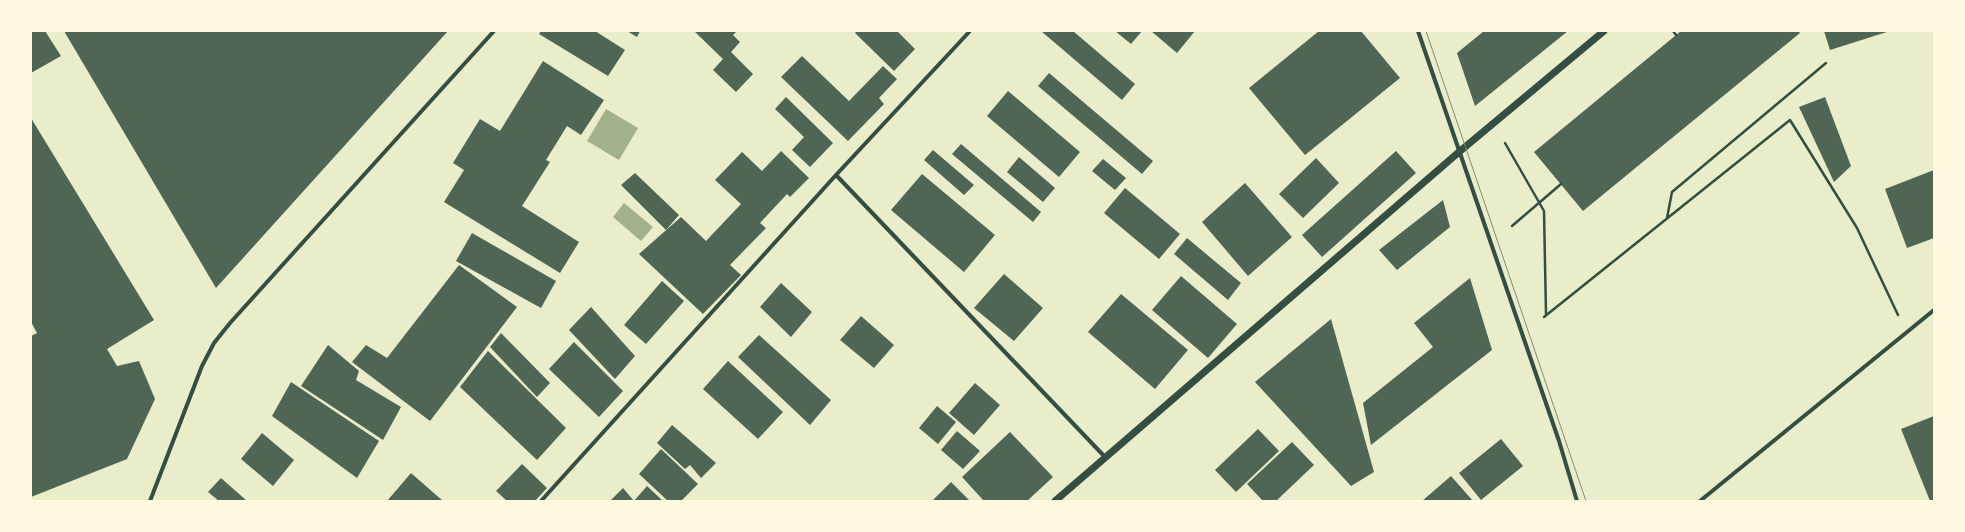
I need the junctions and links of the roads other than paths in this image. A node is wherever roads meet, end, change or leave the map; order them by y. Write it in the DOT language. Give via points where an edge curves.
graph roads {
  1 [pos="494,31"];
  2 [pos="970,31"];
  3 [pos="1418,31"];
  4 [pos="1604,31"];
  5 [pos="1459,152"];
  6 [pos="836,175"];
  7 [pos="1934,310"];
  8 [pos="1106,457"];
  9 [pos="150,501"];
  10 [pos="541,501"];
  11 [pos="1055,501"];
  12 [pos="1577,501"];
  13 [pos="1700,501"];
  1 -- 9 [label="street" via="214,343 202,366"];
  2 -- 6 [label="street"];
  3 -- 5 [label="street"];
  4 -- 5 [label="street"];
  5 -- 8 [label="street"];
  5 -- 12 [label="street"];
  6 -- 8 [label="street"];
  6 -- 10 [label="street"];
  7 -- 13 [label="street"];
  8 -- 11 [label="street"];
}
